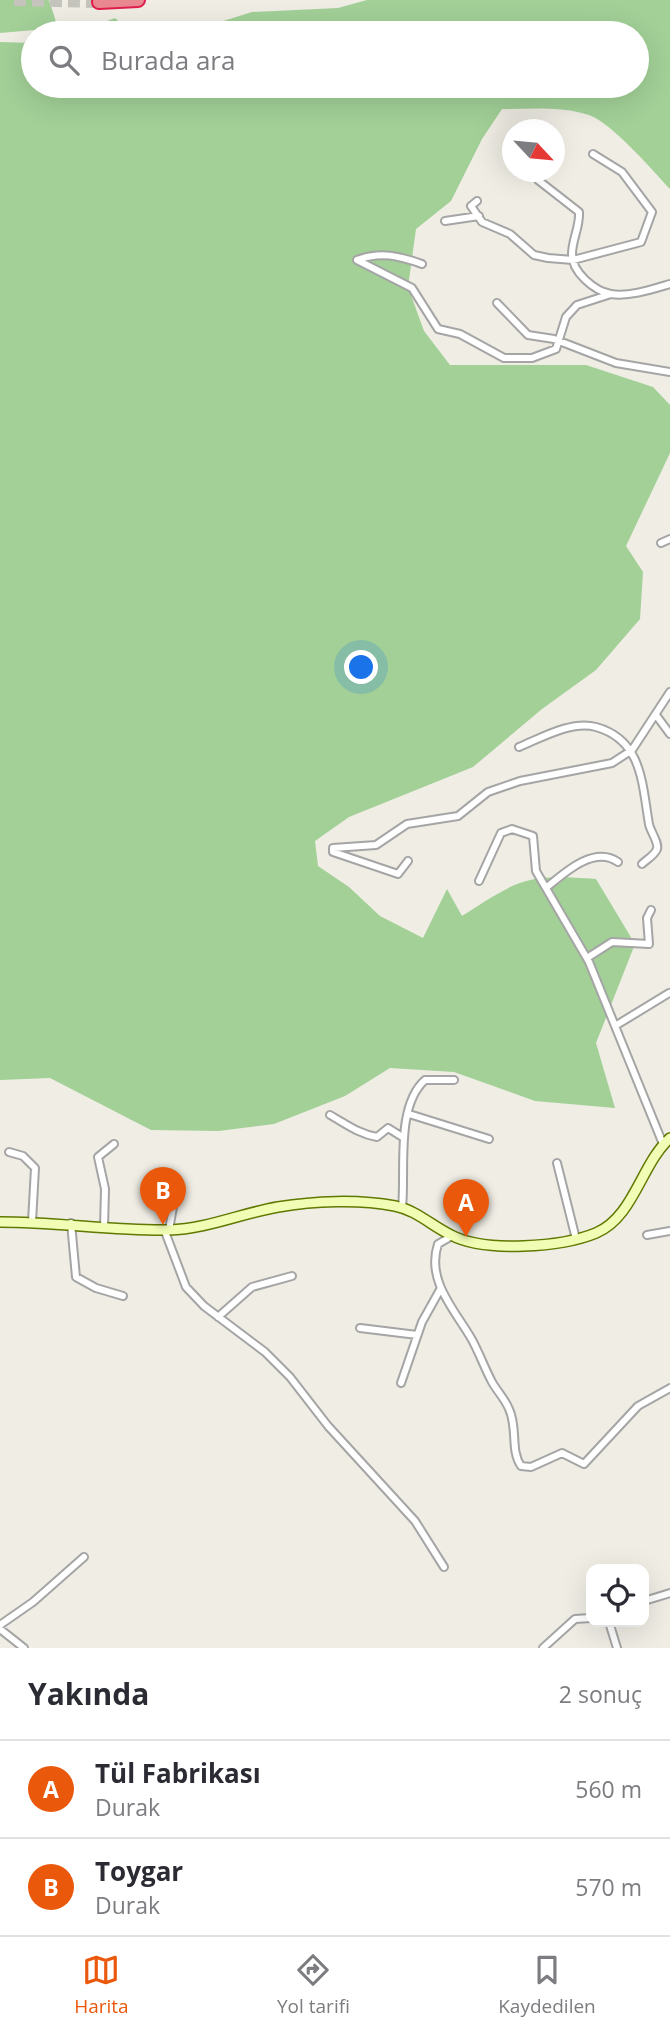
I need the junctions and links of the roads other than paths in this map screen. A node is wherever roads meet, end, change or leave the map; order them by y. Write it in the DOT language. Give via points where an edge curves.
graph roads {
  1 [pos="138,0"];
  2 [pos="99,2"];
  3 [pos="593,153"];
  4 [pos="541,182"];
  5 [pos="477,201"];
  6 [pos="479,216"];
  7 [pos="445,222"];
  8 [pos="573,260"];
  9 [pos="422,264"];
  10 [pos="670,285"];
  11 [pos="611,294"];
  12 [pos="497,303"];
  13 [pos="559,341"];
  14 [pos="670,372"];
  15 [pos="670,540"];
  16 [pos="660,543"];
  17 [pos="670,692"];
  18 [pos="656,715"];
  19 [pos="670,734"];
  20 [pos="519,747"];
  21 [pos="632,750"];
  22 [pos="408,861"];
  23 [pos="618,862"];
  24 [pos="642,864"];
  25 [pos="479,881"];
  26 [pos="546,888"];
  27 [pos="651,910"];
  28 [pos="587,958"];
  29 [pos="669,993"];
  30 [pos="615,1026"];
  31 [pos="454,1080"];
  32 [pos="408,1114"];
  33 [pos="330,1115"];
  34 [pos="404,1138"];
  35 [pos="489,1139"];
  36 [pos="667,1141"];
  37 [pos="114,1144"];
  38 [pos="9,1152"];
  39 [pos="557,1163"];
  40 [pos="177,1184"];
  41 [pos="402,1208"];
  42 [pos="0,1222"];
  43 [pos="32,1222"];
  44 [pos="71,1223"];
  45 [pos="104,1228"];
  46 [pos="166,1229"];
  47 [pos="670,1231"];
  48 [pos="647,1235"];
  49 [pos="452,1236"];
  50 [pos="576,1239"];
  51 [pos="292,1276"];
  52 [pos="441,1288"];
  53 [pos="123,1296"];
  54 [pos="218,1317"];
  55 [pos="360,1328"];
  56 [pos="417,1335"];
  57 [pos="401,1383"];
  58 [pos="670,1388"];
  59 [pos="85,1557"];
  60 [pos="443,1567"];
  61 [pos="670,1593"];
  62 [pos="649,1599"];
  63 [pos="586,1618"];
  64 [pos="0,1627"];
  65 [pos="611,1627"];
  66 [pos="24,1648"];
  67 [pos="543,1648"];
  68 [pos="617,1648"];
  1 -- 2 [label="highway"];
  3 -- 8 [label="street" via="622,172 652,212 650,225 641,242"];
  4 -- 8 [label="street" via="579,212"];
  5 -- 6 [label="street" via="471,206"];
  6 -- 7 [label="street"];
  6 -- 8 [label="street" via="534,255"];
  8 -- 11 [label="street" via="585,280"];
  9 -- 13 [label="street" via="387,254 357,260 412,288 438,329 460,334 496,355 532,358 552,352"];
  10 -- 11 [label="street"];
  11 -- 13 [label="street" via="577,305 566,317"];
  12 -- 13 [label="street" via="528,335"];
  13 -- 14 [label="street" via="616,363"];
  15 -- 16 [label="street"];
  17 -- 18 [label="street"];
  18 -- 19 [label="street"];
  18 -- 21 [label="street"];
  20 -- 21 [label="street" via="570,728 593,726"];
  21 -- 22 [label="street" via="612,763 488,792 457,816 407,824 376,845 333,848 333,852 398,874"];
  21 -- 24 [label="street" via="645,785 649,824 657,845"];
  23 -- 26 [label="street" via="592,858"];
  25 -- 26 [label="street" via="497,839 512,829 533,836 533,864"];
  26 -- 28 [label="street"];
  27 -- 28 [label="street" via="647,918 649,944 612,942"];
  28 -- 30 [label="street"];
  29 -- 30 [label="street"];
  30 -- 36 [label="street"];
  31 -- 32 [label="street" via="425,1080 412,1098"];
  32 -- 34 [label="street"];
  32 -- 35 [label="street"];
  33 -- 34 [label="street" via="371,1136 392,1128"];
  34 -- 41 [label="street"];
  36 -- 50 [label="main road" via="613,1222"];
  37 -- 45 [label="street" via="97,1157 105,1189"];
  38 -- 43 [label="street" via="23,1156 34,1168"];
  39 -- 50 [label="street"];
  40 -- 46 [label="street"];
  41 -- 46 [label="main road" via="356,1203 278,1207"];
  41 -- 49 [label="main road"];
  42 -- 43 [label="main road"];
  43 -- 44 [label="main road"];
  44 -- 45 [label="main road"];
  44 -- 53 [label="street" via="76,1277"];
  45 -- 46 [label="main road"];
  46 -- 54 [label="street" via="186,1287"];
  47 -- 48 [label="street"];
  49 -- 50 [label="main road" via="518,1245"];
  49 -- 52 [label="street" via="443,1239 435,1252"];
  51 -- 54 [label="street" via="252,1287"];
  52 -- 56 [label="street"];
  52 -- 58 [label="street" via="509,1409 515,1458 521,1466 531,1467 562,1453 584,1464 638,1406"];
  54 -- 60 [label="street" via="290,1377 415,1521"];
  55 -- 56 [label="street"];
  56 -- 57 [label="street"];
  59 -- 64 [label="street"];
  61 -- 62 [label="street"];
  63 -- 67 [label="street" via="575,1619"];
  64 -- 66 [label="street"];
  65 -- 68 [label="street"];
}
